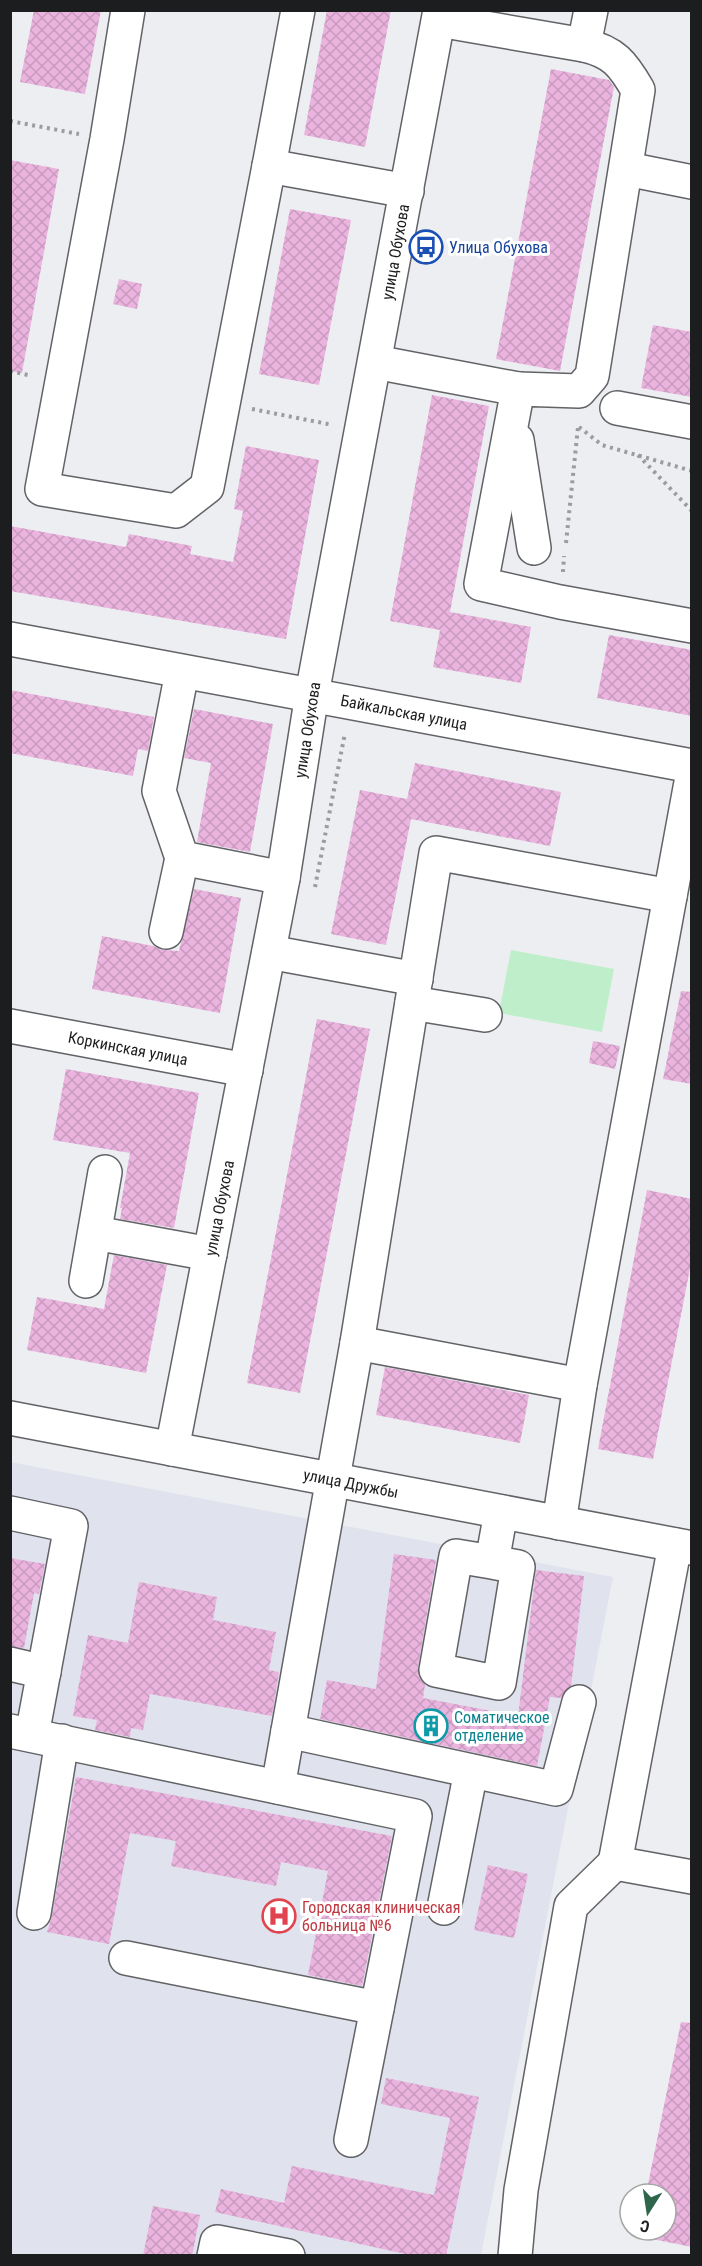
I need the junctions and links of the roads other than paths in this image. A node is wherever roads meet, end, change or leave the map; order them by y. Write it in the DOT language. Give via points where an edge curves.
graph roads {
  1 [pos="128,10"];
  2 [pos="298,10"];
  3 [pos="591,10"];
  4 [pos="440,15"];
  5 [pos="584,45"];
  6 [pos="268,166"];
  7 [pos="627,169"];
  8 [pos="692,182"];
  9 [pos="406,191"];
  10 [pos="375,362"];
  11 [pos="516,402"];
  12 [pos="617,408"];
  13 [pos="692,422"];
  14 [pos="534,548"];
  15 [pos="692,626"];
  16 [pos="10,639"];
  17 [pos="182,672"];
  18 [pos="312,694"];
  19 [pos="692,766"];
  20 [pos="692,777"];
  21 [pos="182,858"];
  22 [pos="283,878"];
  23 [pos="670,896"];
  24 [pos="166,932"];
  25 [pos="269,952"];
  26 [pos="414,991"];
  27 [pos="485,1015"];
  28 [pos="10,1026"];
  29 [pos="246,1070"];
  30 [pos="105,1172"];
  31 [pos="94,1233"];
  32 [pos="210,1254"];
  33 [pos="86,1281"];
  34 [pos="357,1343"];
  35 [pos="580,1385"];
  36 [pos="10,1418"];
  37 [pos="172,1449"];
  38 [pos="334,1480"];
  39 [pos="501,1512"];
  40 [pos="10,1513"];
  41 [pos="559,1523"];
  42 [pos="683,1547"];
  43 [pos="492,1562"];
  44 [pos="10,1664"];
  45 [pos="44,1672"];
  46 [pos="579,1702"];
  47 [pos="288,1731"];
  48 [pos="35,1736"];
  49 [pos="471,1770"];
  50 [pos="278,1787"];
  51 [pos="615,1863"];
  52 [pos="692,1877"];
  53 [pos="444,1908"];
  54 [pos="34,1913"];
  55 [pos="126,1958"];
  56 [pos="377,2008"];
  57 [pos="351,2140"];
  58 [pos="214,2256"];
  59 [pos="288,2256"];
  60 [pos="515,2256"];
  1 -- 6 [label="street" via="42,489 176,511 207,487"];
  2 -- 6 [label="street"];
  3 -- 5 [label="street"];
  4 -- 5 [label="street"];
  4 -- 9 [label="street, улица Обухова"];
  5 -- 7 [label="street" via="605,50 624,67 638,90"];
  6 -- 9 [label="street"];
  7 -- 8 [label="street"];
  7 -- 11 [label="street" via="592,376 579,391"];
  9 -- 10 [label="street, улица Обухова"];
  10 -- 11 [label="street"];
  10 -- 18 [label="street, улица Обухова"];
  11 -- 14 [label="street"];
  11 -- 15 [label="street" via="481,584"];
  12 -- 13 [label="street"];
  16 -- 17 [label="street, Байкальская улица"];
  17 -- 18 [label="street, Байкальская улица"];
  17 -- 21 [label="street" via="159,791"];
  18 -- 19 [label="street, Байкальская улица"];
  18 -- 22 [label="street, улица Обухова"];
  20 -- 23 [label="street"];
  21 -- 22 [label="street"];
  21 -- 24 [label="street"];
  22 -- 25 [label="street, улица Обухова"];
  23 -- 26 [label="street" via="436,853"];
  23 -- 35 [label="street"];
  25 -- 26 [label="street"];
  25 -- 29 [label="street, улица Обухова"];
  26 -- 27 [label="street"];
  26 -- 34 [label="street"];
  28 -- 29 [label="street, Коркинская улица"];
  29 -- 32 [label="street, улица Обухова"];
  30 -- 31 [label="street"];
  31 -- 32 [label="street"];
  31 -- 33 [label="street"];
  32 -- 37 [label="street, улица Обухова"];
  34 -- 35 [label="street"];
  34 -- 38 [label="street"];
  35 -- 41 [label="street"];
  36 -- 37 [label="street, улица Дружбы"];
  37 -- 38 [label="street, улица Дружбы"];
  38 -- 39 [label="street, улица Дружбы"];
  38 -- 47 [label="street"];
  39 -- 41 [label="street, улица Дружбы"];
  39 -- 43 [label="street"];
  40 -- 45 [label="street" via="71,1526"];
  41 -- 42 [label="street, улица Дружбы"];
  42 -- 51 [label="street"];
  44 -- 45 [label="street"];
  45 -- 48 [label="street"];
  46 -- 49 [label="street" via="556,1789"];
  47 -- 49 [label="street"];
  47 -- 50 [label="street"];
  48 -- 50 [label="street"];
  48 -- 54 [label="street"];
  49 -- 53 [label="street"];
  50 -- 56 [label="street" via="415,1816"];
  51 -- 52 [label="street"];
  51 -- 60 [label="street" via="571,1906 521,2190"];
  55 -- 56 [label="street"];
  56 -- 57 [label="street"];
  58 -- 59 [label="street" via="217,2242"];
}
